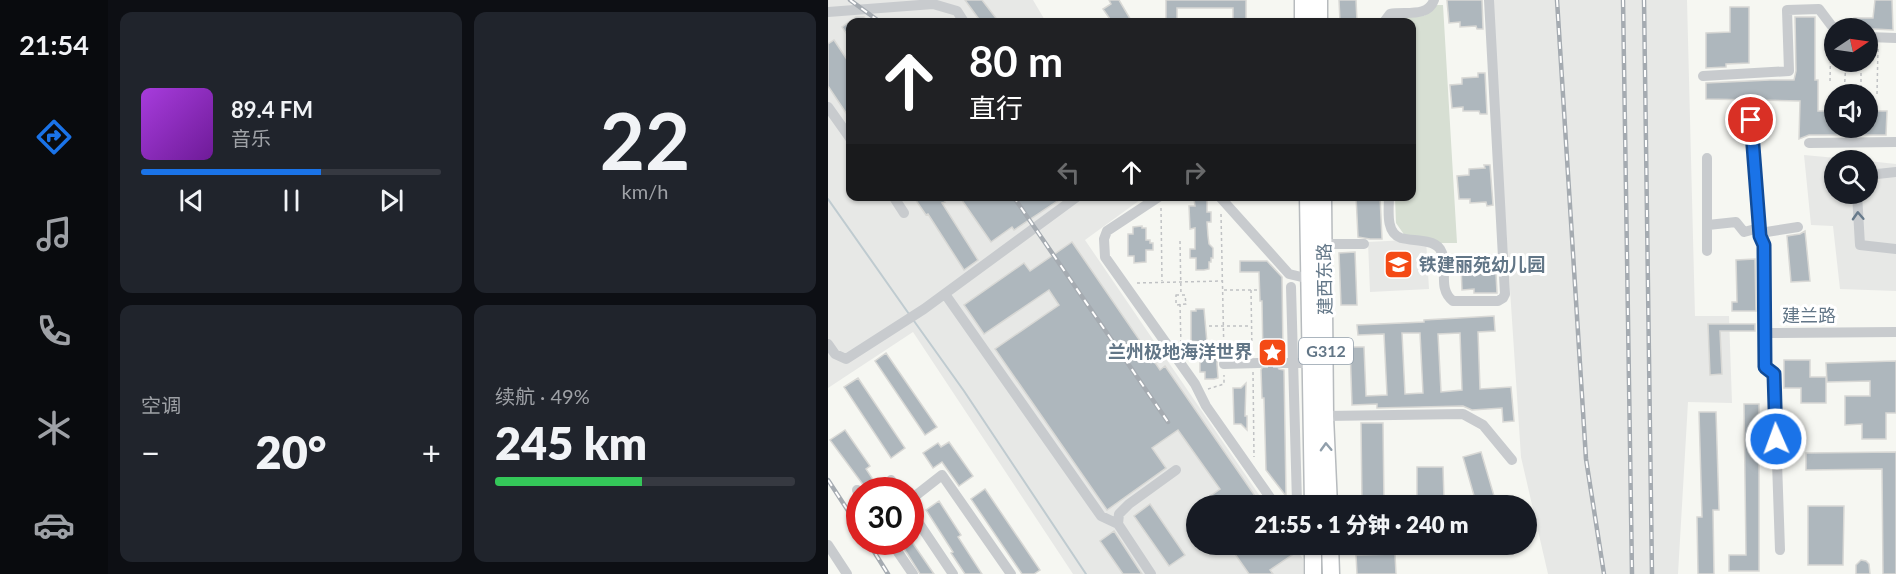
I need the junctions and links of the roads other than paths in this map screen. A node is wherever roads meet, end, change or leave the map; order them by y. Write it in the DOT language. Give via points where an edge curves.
graph roads {
  1 [pos="1302,0"];
  2 [pos="1319,0"];
  3 [pos="1434,0"];
  4 [pos="1489,0"];
  5 [pos="828,12"];
  6 [pos="961,18"];
  7 [pos="1303,18"];
  8 [pos="1319,18"];
  9 [pos="1387,18"];
  10 [pos="1826,18"];
  11 [pos="1878,38"];
  12 [pos="1896,38"];
  13 [pos="1703,76"];
  14 [pos="828,106"];
  15 [pos="1751,120"];
  16 [pos="846,132"];
  17 [pos="1896,142"];
  18 [pos="1809,143"];
  19 [pos="1707,158"];
  20 [pos="1896,172"];
  21 [pos="1878,174"];
  22 [pos="896,201"];
  23 [pos="1071,201"];
  24 [pos="1223,201"];
  25 [pos="1308,201"];
  26 [pos="1323,201"];
  27 [pos="1389,201"];
  28 [pos="1160,202"];
  29 [pos="1858,204"];
  30 [pos="904,213"];
  31 [pos="1708,225"];
  32 [pos="1798,227"];
  33 [pos="1759,231"];
  34 [pos="1324,244"];
  35 [pos="1364,244"];
  36 [pos="1896,249"];
  37 [pos="1707,251"];
  38 [pos="1310,279"];
  39 [pos="1291,287"];
  40 [pos="945,294"];
  41 [pos="1896,332"];
  42 [pos="1765,333"];
  43 [pos="828,344"];
  44 [pos="1255,363"];
  45 [pos="1288,363"];
  46 [pos="1311,363"];
  47 [pos="1224,364"];
  48 [pos="1325,416"];
  49 [pos="1512,460"];
  50 [pos="1176,470"];
  51 [pos="924,489"];
  52 [pos="1269,495"];
  53 [pos="1304,495"];
  54 [pos="1305,495"];
  55 [pos="1329,495"];
  56 [pos="1118,524"];
  57 [pos="924,531"];
  58 [pos="828,545"];
  59 [pos="1780,550"];
  60 [pos="900,555"];
  61 [pos="1313,555"];
  62 [pos="1330,555"];
  63 [pos="847,574"];
  64 [pos="912,574"];
  65 [pos="953,574"];
  66 [pos="1011,574"];
  67 [pos="1151,574"];
  68 [pos="1313,574"];
  69 [pos="1331,574"];
  1 -- 7 [label="highway"];
  2 -- 8 [label="highway"];
  3 -- 9 [label="street" via="1426,11 1390,14"];
  4 -- 27 [label="street" via="1503,298 1453,301 1445,291 1441,250 1435,244 1393,234"];
  5 -- 6 [label="street" via="933,4 957,11"];
  10 -- 13 [label="street" via="1819,9 1787,10 1789,71"];
  11 -- 12 [label="street"];
  14 -- 16 [label="street"];
  15 -- 33 [label="street"];
  17 -- 18 [label="street"];
  19 -- 31 [label="street"];
  20 -- 21 [label="street"];
  22 -- 30 [label="street"];
  23 -- 40 [label="street"];
  24 -- 38 [label="street" via="1289,274"];
  25 -- 38 [label="highway, 建西东路 / G312"];
  26 -- 34 [label="highway, 建西东路 / G312"];
  28 -- 52 [label="street" via="1107,231 1105,257"];
  36 -- 29 [label="street, one-way" via="1860,245"];
  31 -- 33 [label="street" via="1736,222 1744,232"];
  31 -- 37 [label="street"];
  32 -- 33 [label="street"];
  33 -- 42 [label="street" via="1764,245"];
  34 -- 35 [label="street"];
  34 -- 48 [label="highway, 建西东路 / G312"];
  38 -- 46 [label="highway, 建西东路 / G312"];
  39 -- 45 [label="street"];
  40 -- 43 [label="street" via="846,359 835,354"];
  40 -- 56 [label="street" via="1101,516"];
  41 -- 42 [label="street, 建兰路"];
  42 -- 59 [label="street, 建兰路" via="1765,367 1774,374"];
  44 -- 47 [label="street"];
  45 -- 46 [label="street"];
  45 -- 53 [label="street"];
  46 -- 54 [label="highway, 建西东路 / G312"];
  48 -- 49 [label="street" via="1463,414 1483,425"];
  55 -- 48 [label="highway, 建西东路 / G312, one-way"];
  50 -- 56 [label="street" via="1129,504 1119,514"];
  51 -- 66 [label="street" via="942,475"];
  56 -- 67 [label="street"];
  57 -- 65 [label="street"];
  58 -- 63 [label="street"];
  60 -- 64 [label="street"];
  61 -- 68 [label="highway"];
  62 -- 69 [label="highway"];
}
